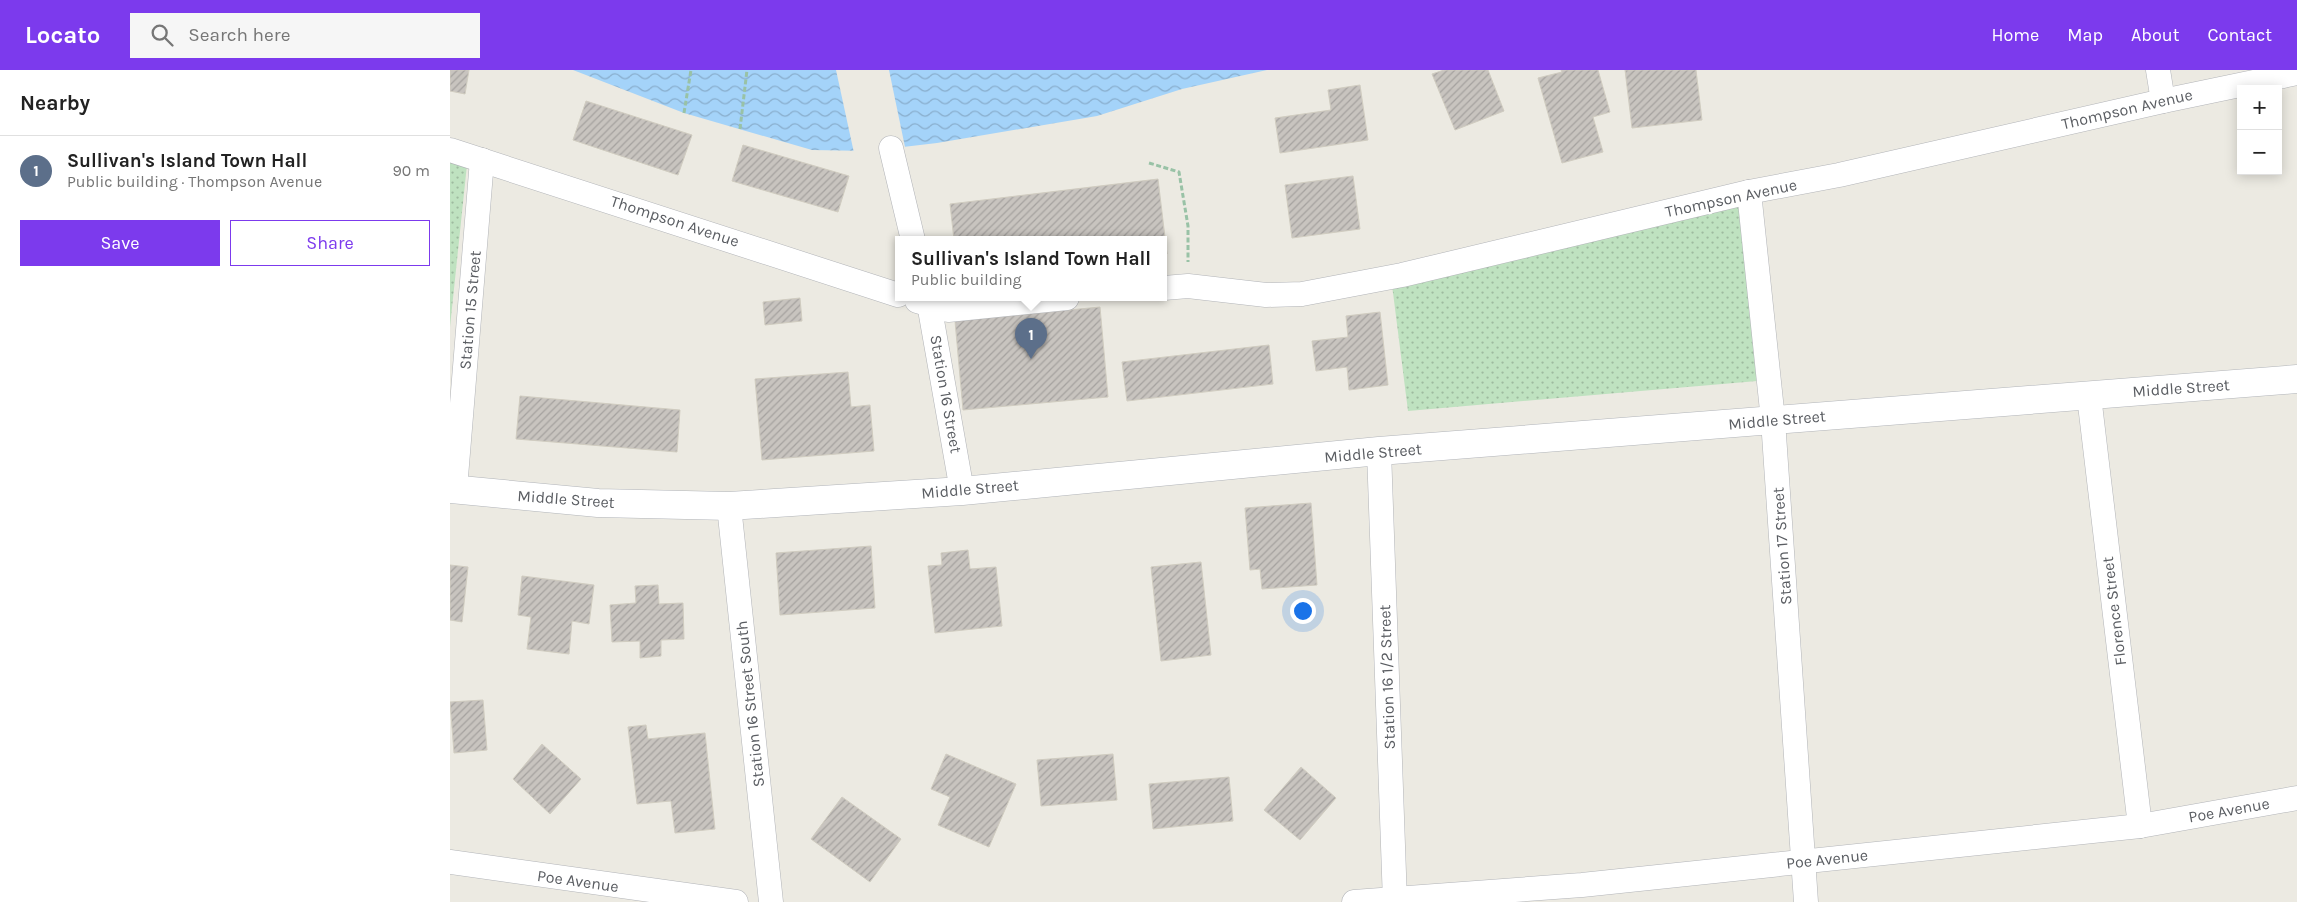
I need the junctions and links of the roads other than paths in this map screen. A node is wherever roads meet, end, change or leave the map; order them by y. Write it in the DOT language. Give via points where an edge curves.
graph roads {
  1 [pos="2158,70"];
  2 [pos="2297,73"];
  3 [pos="2163,101"];
  4 [pos="891,148"];
  5 [pos="450,150"];
  6 [pos="482,160"];
  7 [pos="1749,192"];
  8 [pos="912,236"];
  9 [pos="1167,288"];
  10 [pos="895,294"];
  11 [pos="929,301"];
  12 [pos="1037,301"];
  13 [pos="2297,379"];
  14 [pos="2089,396"];
  15 [pos="1773,420"];
  16 [pos="1379,451"];
  17 [pos="452,489"];
  18 [pos="962,491"];
  19 [pos="729,506"];
  20 [pos="2297,798"];
  21 [pos="2140,826"];
  22 [pos="450,862"];
  23 [pos="1803,862"];
  24 [pos="1395,900"];
  25 [pos="736,902"];
  26 [pos="771,902"];
  27 [pos="1354,902"];
  28 [pos="1806,902"];
  1 -- 3 [label="street"];
  2 -- 3 [label="street, Thompson Avenue"];
  3 -- 7 [label="street, Thompson Avenue" via="1839,176"];
  4 -- 8 [label="street"];
  5 -- 6 [label="street, Thompson Avenue"];
  6 -- 10 [label="street, Thompson Avenue"];
  6 -- 17 [label="street, Station 15 Street"];
  7 -- 9 [label="street, Thompson Avenue" via="1402,275 1302,294 1266,295 1188,286"];
  7 -- 15 [label="street, Station 17 Street"];
  11 -- 12 [label="street" via="948,310"];
  11 -- 18 [label="street, Station 16 Street"];
  13 -- 14 [label="street, Middle Street"];
  14 -- 15 [label="street, Middle Street"];
  14 -- 21 [label="street, Florence Street"];
  15 -- 16 [label="street, Middle Street"];
  15 -- 23 [label="street, Station 17 Street"];
  16 -- 18 [label="street, Middle Street"];
  16 -- 24 [label="street, Station 16 1/2 Street"];
  17 -- 19 [label="street, Middle Street" via="598,503"];
  18 -- 19 [label="street, Middle Street"];
  19 -- 26 [label="street, Station 16 Street South"];
  20 -- 21 [label="street, Poe Avenue"];
  21 -- 23 [label="street, Poe Avenue"];
  22 -- 25 [label="street, Poe Avenue"];
  23 -- 24 [label="street, Poe Avenue"];
  23 -- 28 [label="street, Station 17 Street"];
  24 -- 27 [label="street, Poe Avenue"];
}
